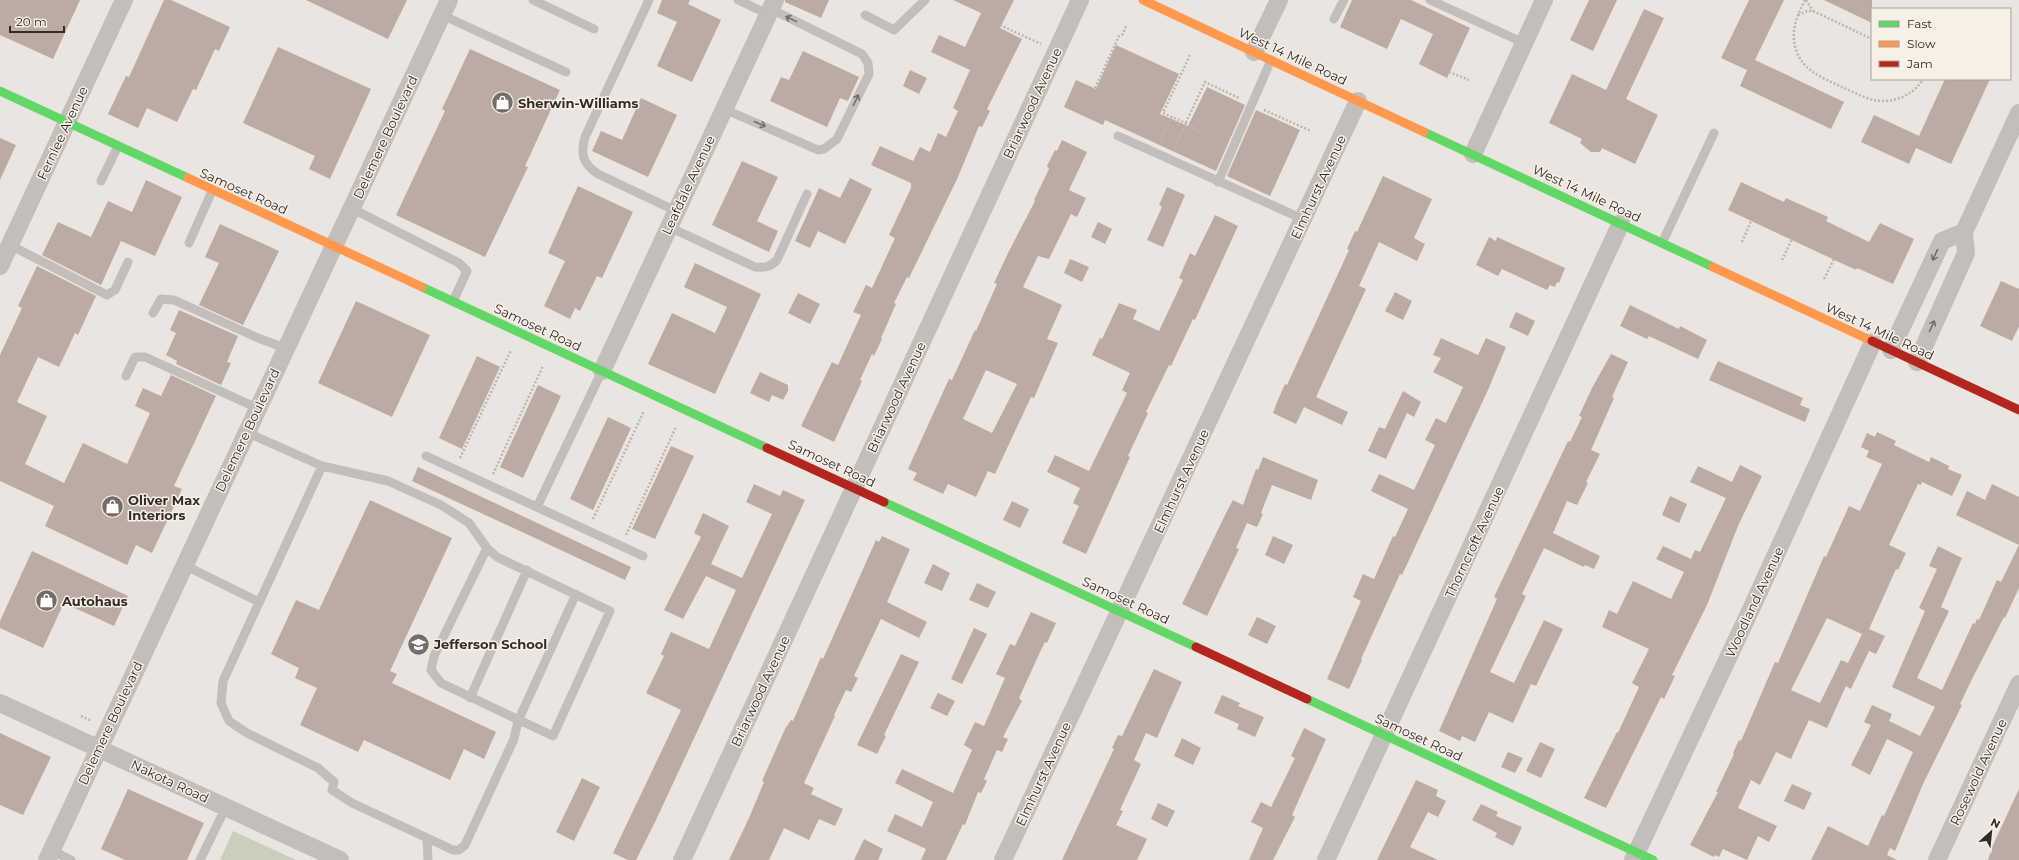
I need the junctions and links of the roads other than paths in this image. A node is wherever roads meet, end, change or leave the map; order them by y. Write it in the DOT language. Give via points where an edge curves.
graph roads {
  1 [pos="124,0"];
  2 [pos="533,0"];
  3 [pos="649,0"];
  4 [pos="738,0"];
  5 [pos="925,0"];
  6 [pos="1080,0"];
  7 [pos="1143,0"];
  8 [pos="1279,0"];
  9 [pos="1344,0"];
  10 [pos="1430,0"];
  11 [pos="1544,0"];
  12 [pos="446,8"];
  13 [pos="771,8"];
  14 [pos="865,15"];
  15 [pos="1334,19"];
  16 [pos="594,29"];
  17 [pos="1524,43"];
  18 [pos="1254,52"];
  19 [pos="1271,60"];
  20 [pos="566,72"];
  21 [pos="0,91"];
  22 [pos="1358,101"];
  23 [pos="724,109"];
  24 [pos="2019,112"];
  25 [pos="66,122"];
  26 [pos="1714,133"];
  27 [pos="1118,136"];
  28 [pos="118,146"];
  29 [pos="1472,154"];
  30 [pos="101,181"];
  31 [pos="1218,182"];
  32 [pos="212,191"];
  33 [pos="807,194"];
  34 [pos="351,208"];
  35 [pos="673,219"];
  36 [pos="1303,219"];
  37 [pos="1621,223"];
  38 [pos="1964,232"];
  39 [pos="189,243"];
  40 [pos="1662,243"];
  41 [pos="10,245"];
  42 [pos="333,245"];
  43 [pos="128,262"];
  44 [pos="0,266"];
  45 [pos="453,301"];
  46 [pos="153,313"];
  47 [pos="1873,342"];
  48 [pos="285,348"];
  49 [pos="1890,350"];
  50 [pos="1916,362"];
  51 [pos="602,371"];
  52 [pos="126,376"];
  53 [pos="257,408"];
  54 [pos="2019,410"];
  55 [pos="246,432"];
  56 [pos="426,456"];
  57 [pos="322,466"];
  58 [pos="854,488"];
  59 [pos="537,507"];
  60 [pos="487,548"];
  61 [pos="643,556"];
  62 [pos="184,565"];
  63 [pos="527,570"];
  64 [pos="576,594"];
  65 [pos="259,602"];
  66 [pos="1120,612"];
  67 [pos="2019,684"];
  68 [pos="470,698"];
  69 [pos="0,703"];
  70 [pos="518,721"];
  71 [pos="1384,735"];
  72 [pos="98,748"];
  73 [pos="226,807"];
  74 [pos="427,838"];
  75 [pos="49,855"];
  76 [pos="1635,856"];
  77 [pos="71,860"];
  78 [pos="200,860"];
  79 [pos="340,860"];
  80 [pos="428,860"];
  81 [pos="682,860"];
  82 [pos="1003,860"];
  83 [pos="1326,860"];
  84 [pos="1653,860"];
  85 [pos="1936,860"];
  1 -- 25 [label="street, Fernlee Avenue"];
  2 -- 16 [label="lane"];
  3 -- 35 [label="lane" via="585,137 582,157 588,168"];
  4 -- 13 [label="lane"];
  5 -- 14 [label="lane" via="894,30"];
  6 -- 58 [label="street, Briarwood Avenue"];
  7 -- 18 [label="street, West 14 Mile Road"];
  8 -- 18 [label="street"];
  9 -- 15 [label="lane"];
  10 -- 17 [label="lane"];
  11 -- 17 [label="street"];
  12 -- 20 [label="lane"];
  12 -- 34 [label="street, Delemere Boulevard"];
  13 -- 23 [label="street, Leafdale Avenue"];
  23 -- 13 [label="lane, one-way" via="818,150 824,150 837,140 869,74 868,64 862,54"];
  17 -- 29 [label="street"];
  18 -- 19 [label="street, West 14 Mile Road"];
  19 -- 22 [label="street, West 14 Mile Road"];
  19 -- 31 [label="lane"];
  21 -- 25 [label="street, Samoset Road"];
  22 -- 29 [label="street, West 14 Mile Road"];
  22 -- 36 [label="street, Elmhurst Avenue"];
  23 -- 35 [label="street, Leafdale Avenue"];
  24 -- 38 [label="street"];
  25 -- 28 [label="street, Samoset Road"];
  25 -- 41 [label="street, Fernlee Avenue"];
  26 -- 40 [label="lane"];
  27 -- 31 [label="lane"];
  28 -- 30 [label="lane"];
  28 -- 32 [label="street, Samoset Road"];
  29 -- 37 [label="street, West 14 Mile Road"];
  31 -- 36 [label="lane"];
  32 -- 39 [label="lane"];
  32 -- 42 [label="street, Samoset Road"];
  33 -- 35 [label="lane" via="777,260 764,268 755,267"];
  34 -- 42 [label="street, Delemere Boulevard"];
  34 -- 45 [label="lane" via="459,263 466,271"];
  35 -- 51 [label="street, Leafdale Avenue"];
  36 -- 66 [label="street, Elmhurst Avenue"];
  37 -- 40 [label="street, West 14 Mile Road"];
  37 -- 71 [label="street, Thorncroft Avenue"];
  38 -- 49 [label="street, one-way" via="1942,241"];
  50 -- 38 [label="street, one-way" via="1966,253"];
  40 -- 47 [label="street, West 14 Mile Road"];
  41 -- 43 [label="lane" via="107,295 115,290"];
  41 -- 44 [label="street, Fernlee Avenue"];
  42 -- 45 [label="street, Samoset Road"];
  42 -- 48 [label="street, Delemere Boulevard"];
  45 -- 51 [label="street, Samoset Road"];
  46 -- 48 [label="lane" via="161,299 174,300"];
  47 -- 49 [label="street, West 14 Mile Road"];
  47 -- 76 [label="street, Woodland Avenue"];
  48 -- 53 [label="street, Delemere Boulevard"];
  49 -- 50 [label="street, West 14 Mile Road"];
  50 -- 54 [label="street, West 14 Mile Road"];
  51 -- 58 [label="street, Samoset Road"];
  51 -- 59 [label="lane"];
  52 -- 53 [label="lane" via="135,356 145,357"];
  53 -- 55 [label="street, Delemere Boulevard"];
  55 -- 57 [label="lane"];
  55 -- 62 [label="street, Delemere Boulevard"];
  56 -- 59 [label="lane"];
  57 -- 60 [label="lane" via="382,480 441,505 469,524"];
  57 -- 65 [label="lane"];
  58 -- 66 [label="street, Samoset Road"];
  58 -- 81 [label="street, Briarwood Avenue"];
  59 -- 61 [label="lane"];
  60 -- 63 [label="lane" via="497,556"];
  60 -- 68 [label="lane" via="431,670 441,684"];
  62 -- 65 [label="lane"];
  62 -- 72 [label="street, Delemere Boulevard"];
  63 -- 64 [label="lane"];
  63 -- 68 [label="lane"];
  64 -- 70 [label="lane"];
  64 -- 70 [label="lane" via="610,610 553,736"];
  65 -- 74 [label="lane" via="223,681 220,704 229,721 247,733 318,768 334,782 332,790 352,803"];
  66 -- 71 [label="street, Samoset Road"];
  66 -- 82 [label="street, Elmhurst Avenue"];
  67 -- 85 [label="street, Rosewold Avenue"];
  68 -- 70 [label="lane"];
  69 -- 72 [label="street, Nakota Road"];
  70 -- 74 [label="lane" via="514,739 465,845 459,850 453,850"];
  71 -- 76 [label="street, Samoset Road"];
  71 -- 83 [label="street, Thorncroft Avenue"];
  72 -- 73 [label="street, Nakota Road"];
  72 -- 75 [label="street, Delemere Boulevard"];
  73 -- 78 [label="lane"];
  73 -- 79 [label="street, Nakota Road"];
  74 -- 80 [label="lane"];
  75 -- 77 [label="lane"];
  76 -- 84 [label="street, Samoset Road"];
}
